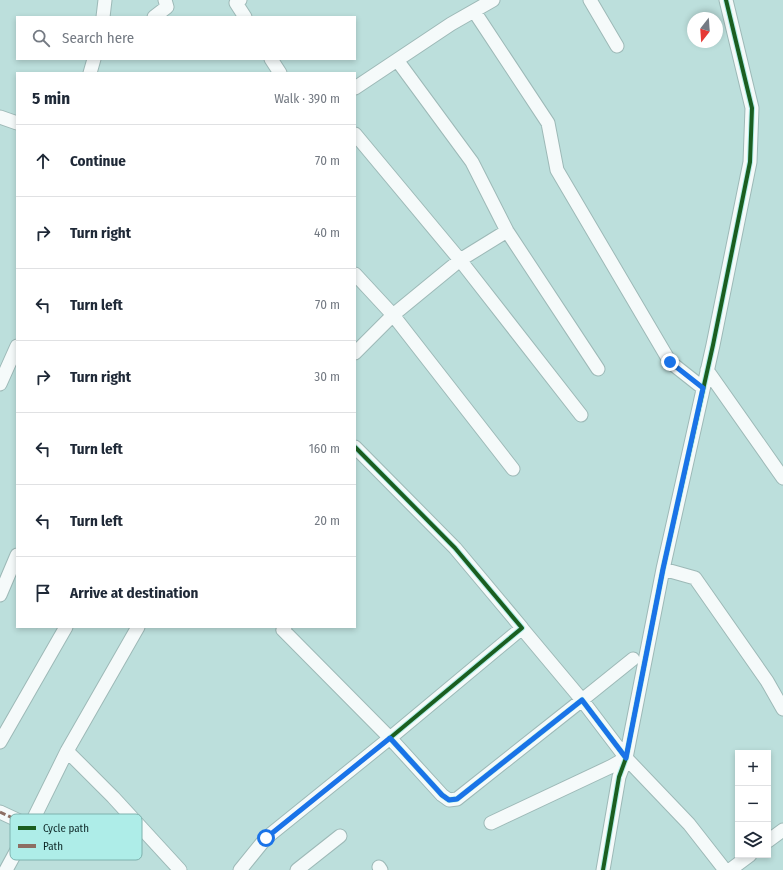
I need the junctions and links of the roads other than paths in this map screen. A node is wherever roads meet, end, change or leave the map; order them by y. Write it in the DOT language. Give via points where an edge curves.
graph roads {
  1 [pos="105,0"];
  2 [pos="165,0"];
  3 [pos="240,0"];
  4 [pos="493,0"];
  5 [pos="590,0"];
  6 [pos="726,0"];
  7 [pos="474,11"];
  8 [pos="103,16"];
  9 [pos="155,16"];
  10 [pos="244,16"];
  11 [pos="617,46"];
  12 [pos="94,60"];
  13 [pos="272,60"];
  14 [pos="397,60"];
  15 [pos="90,72"];
  16 [pos="279,72"];
  17 [pos="356,87"];
  18 [pos="0,117"];
  19 [pos="16,123"];
  20 [pos="356,135"];
  21 [pos="507,231"];
  22 [pos="460,260"];
  23 [pos="356,275"];
  24 [pos="393,315"];
  25 [pos="16,348"];
  26 [pos="356,352"];
  27 [pos="598,369"];
  28 [pos="707,370"];
  29 [pos="0,384"];
  30 [pos="703,388"];
  31 [pos="581,415"];
  32 [pos="356,448"];
  33 [pos="513,469"];
  34 [pos="783,478"];
  35 [pos="16,557"];
  36 [pos="663,569"];
  37 [pos="0,595"];
  38 [pos="520,626"];
  39 [pos="65,628"];
  40 [pos="137,628"];
  41 [pos="284,628"];
  42 [pos="633,659"];
  43 [pos="582,700"];
  44 [pos="783,709"];
  45 [pos="390,738"];
  46 [pos="0,742"];
  47 [pos="67,751"];
  48 [pos="626,758"];
  49 [pos="0,812"];
  50 [pos="36,814"];
  51 [pos="129,814"];
  52 [pos="10,817"];
  53 [pos="491,823"];
  54 [pos="142,829"];
  55 [pos="783,830"];
  56 [pos="340,836"];
  57 [pos="771,839"];
  58 [pos="746,858"];
  59 [pos="11,860"];
  60 [pos="6,870"];
  61 [pos="180,870"];
  62 [pos="240,870"];
  63 [pos="297,870"];
  64 [pos="603,870"];
  65 [pos="725,870"];
  66 [pos="730,870"];
  1 -- 8 [label="street"];
  2 -- 9 [label="street" via="167,7"];
  3 -- 10 [label="street" via="236,3"];
  4 -- 7 [label="street"];
  5 -- 11 [label="street"];
  6 -- 28 [label="street" via="752,108 750,162"];
  7 -- 14 [label="street"];
  7 -- 30 [label="street" via="548,123 557,170 670,362"];
  12 -- 15 [label="street"];
  13 -- 16 [label="street"];
  14 -- 17 [label="street"];
  14 -- 21 [label="street" via="472,162"];
  18 -- 19 [label="street"];
  20 -- 22 [label="street"];
  21 -- 22 [label="street"];
  21 -- 27 [label="street"];
  22 -- 24 [label="street"];
  22 -- 31 [label="street"];
  23 -- 24 [label="street"];
  24 -- 26 [label="street"];
  24 -- 33 [label="street"];
  25 -- 29 [label="street"];
  28 -- 30 [label="street"];
  28 -- 34 [label="street"];
  30 -- 36 [label="street"];
  32 -- 38 [label="street" via="455,548"];
  35 -- 37 [label="street"];
  36 -- 44 [label="street" via="695,578 767,681"];
  36 -- 48 [label="street"];
  38 -- 43 [label="street"];
  38 -- 45 [label="street" via="522,628"];
  39 -- 46 [label="street"];
  40 -- 47 [label="street"];
  41 -- 45 [label="street" via="283,630"];
  42 -- 43 [label="street"];
  43 -- 45 [label="street" via="457,799 449,800 442,795"];
  43 -- 48 [label="street"];
  45 -- 62 [label="street" via="266,838"];
  47 -- 50 [label="street"];
  47 -- 51 [label="street"];
  48 -- 53 [label="street"];
  48 -- 64 [label="street" via="618,778"];
  48 -- 65 [label="street" via="689,824"];
  49 -- 52 [label="street"];
  54 -- 61 [label="street"];
  55 -- 57 [label="street"];
  56 -- 63 [label="street"];
  58 -- 66 [label="street"];
  59 -- 60 [label="street"];
}
